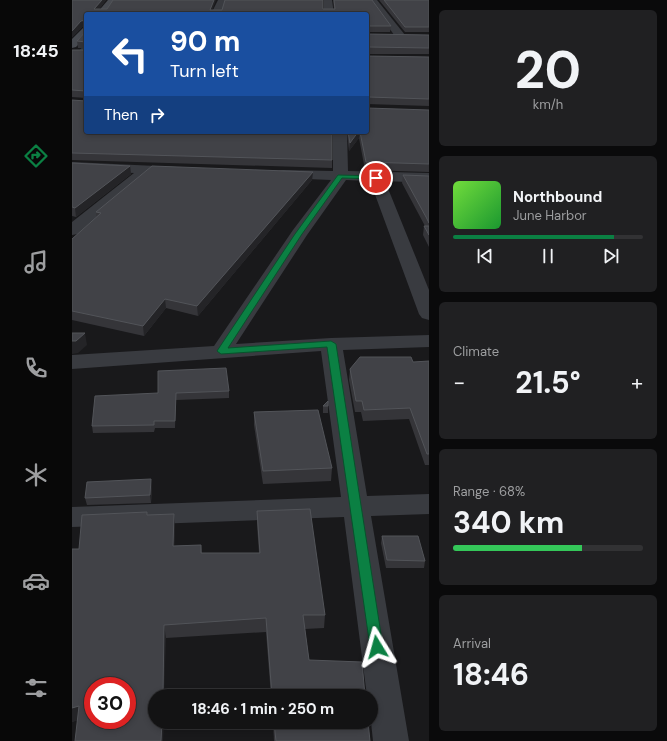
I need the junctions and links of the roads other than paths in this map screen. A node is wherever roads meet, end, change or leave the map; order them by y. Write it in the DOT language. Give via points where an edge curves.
graph roads {
  1 [pos="113,0"];
  2 [pos="222,0"];
  3 [pos="328,0"];
  4 [pos="373,0"];
  5 [pos="102,12"];
  6 [pos="217,12"];
  7 [pos="329,12"];
  8 [pos="84,33"];
  9 [pos="387,36"];
  10 [pos="400,37"];
  11 [pos="415,37"];
  12 [pos="74,50"];
  13 [pos="340,134"];
  14 [pos="72,166"];
  15 [pos="147,170"];
  16 [pos="193,171"];
  17 [pos="271,174"];
  18 [pos="341,176"];
  19 [pos="376,178"];
  20 [pos="429,178"];
  21 [pos="72,230"];
  22 [pos="429,314"];
  23 [pos="429,340"];
  24 [pos="331,344"];
  25 [pos="221,351"];
  26 [pos="72,362"];
  27 [pos="429,504"];
  28 [pos="356,506"];
  29 [pos="72,517"];
  30 [pos="391,741"];
  1 -- 5 [label="street"];
  2 -- 6 [label="street"];
  3 -- 7 [label="street"];
  4 -- 10 [label="street"];
  8 -- 12 [label="street"];
  9 -- 10 [label="street"];
  10 -- 11 [label="street"];
  13 -- 18 [label="street"];
  14 -- 15 [label="street"];
  15 -- 16 [label="street"];
  15 -- 21 [label="street"];
  17 -- 18 [label="street"];
  18 -- 19 [label="street"];
  18 -- 25 [label="street"];
  19 -- 20 [label="street"];
  19 -- 22 [label="street"];
  23 -- 24 [label="street"];
  24 -- 25 [label="street"];
  24 -- 28 [label="street"];
  25 -- 26 [label="street"];
  27 -- 28 [label="street"];
  28 -- 29 [label="street"];
  28 -- 30 [label="street"];
}
